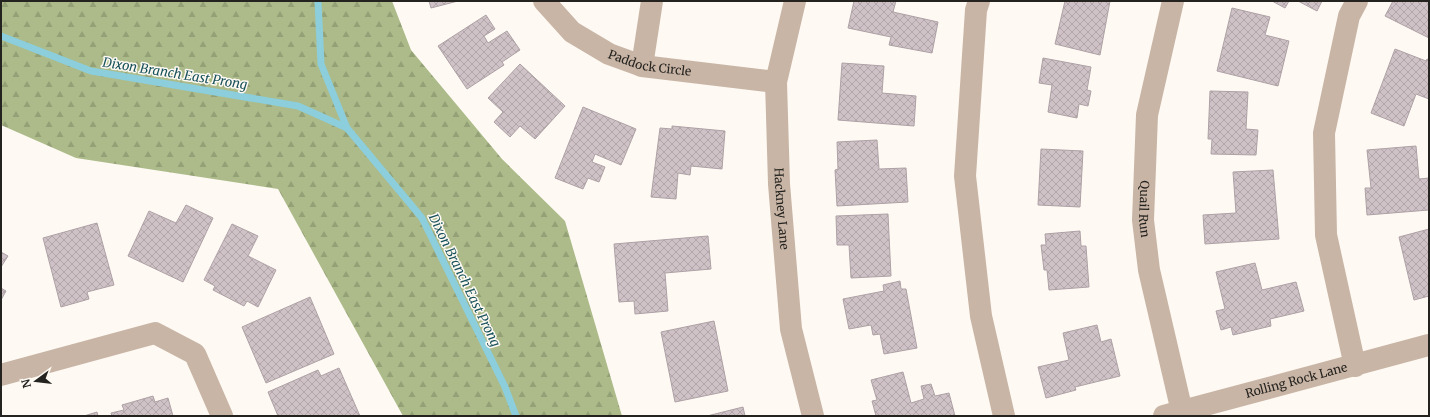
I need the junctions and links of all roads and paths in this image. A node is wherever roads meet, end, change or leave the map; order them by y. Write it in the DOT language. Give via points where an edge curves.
graph roads {
  1 [pos="544,1"];
  2 [pos="652,1"];
  3 [pos="795,1"];
  4 [pos="979,1"];
  5 [pos="1173,1"];
  6 [pos="1357,1"];
  7 [pos="642,66"];
  8 [pos="776,82"];
  9 [pos="1429,345"];
  10 [pos="1355,366"];
  11 [pos="1,375"];
  12 [pos="1176,414"];
  13 [pos="222,416"];
  14 [pos="813,416"];
  15 [pos="1004,416"];
  1 -- 7 [label="street, Paddock Circle" via="572,32 608,54"];
  2 -- 7 [label="street"];
  3 -- 8 [label="street, Hackney Lane"];
  4 -- 15 [label="street" via="976,10 965,176 981,316"];
  5 -- 12 [label="street, Quail Run" via="1147,115 1142,220"];
  6 -- 10 [label="street" via="1349,16 1324,133 1326,235"];
  7 -- 8 [label="street, Paddock Circle"];
  8 -- 14 [label="street, Hackney Lane" via="778,184 791,329"];
  9 -- 10 [label="street, Rolling Rock Lane"];
  10 -- 12 [label="street, Rolling Rock Lane"];
  11 -- 13 [label="street" via="155,333 195,354"];
}
